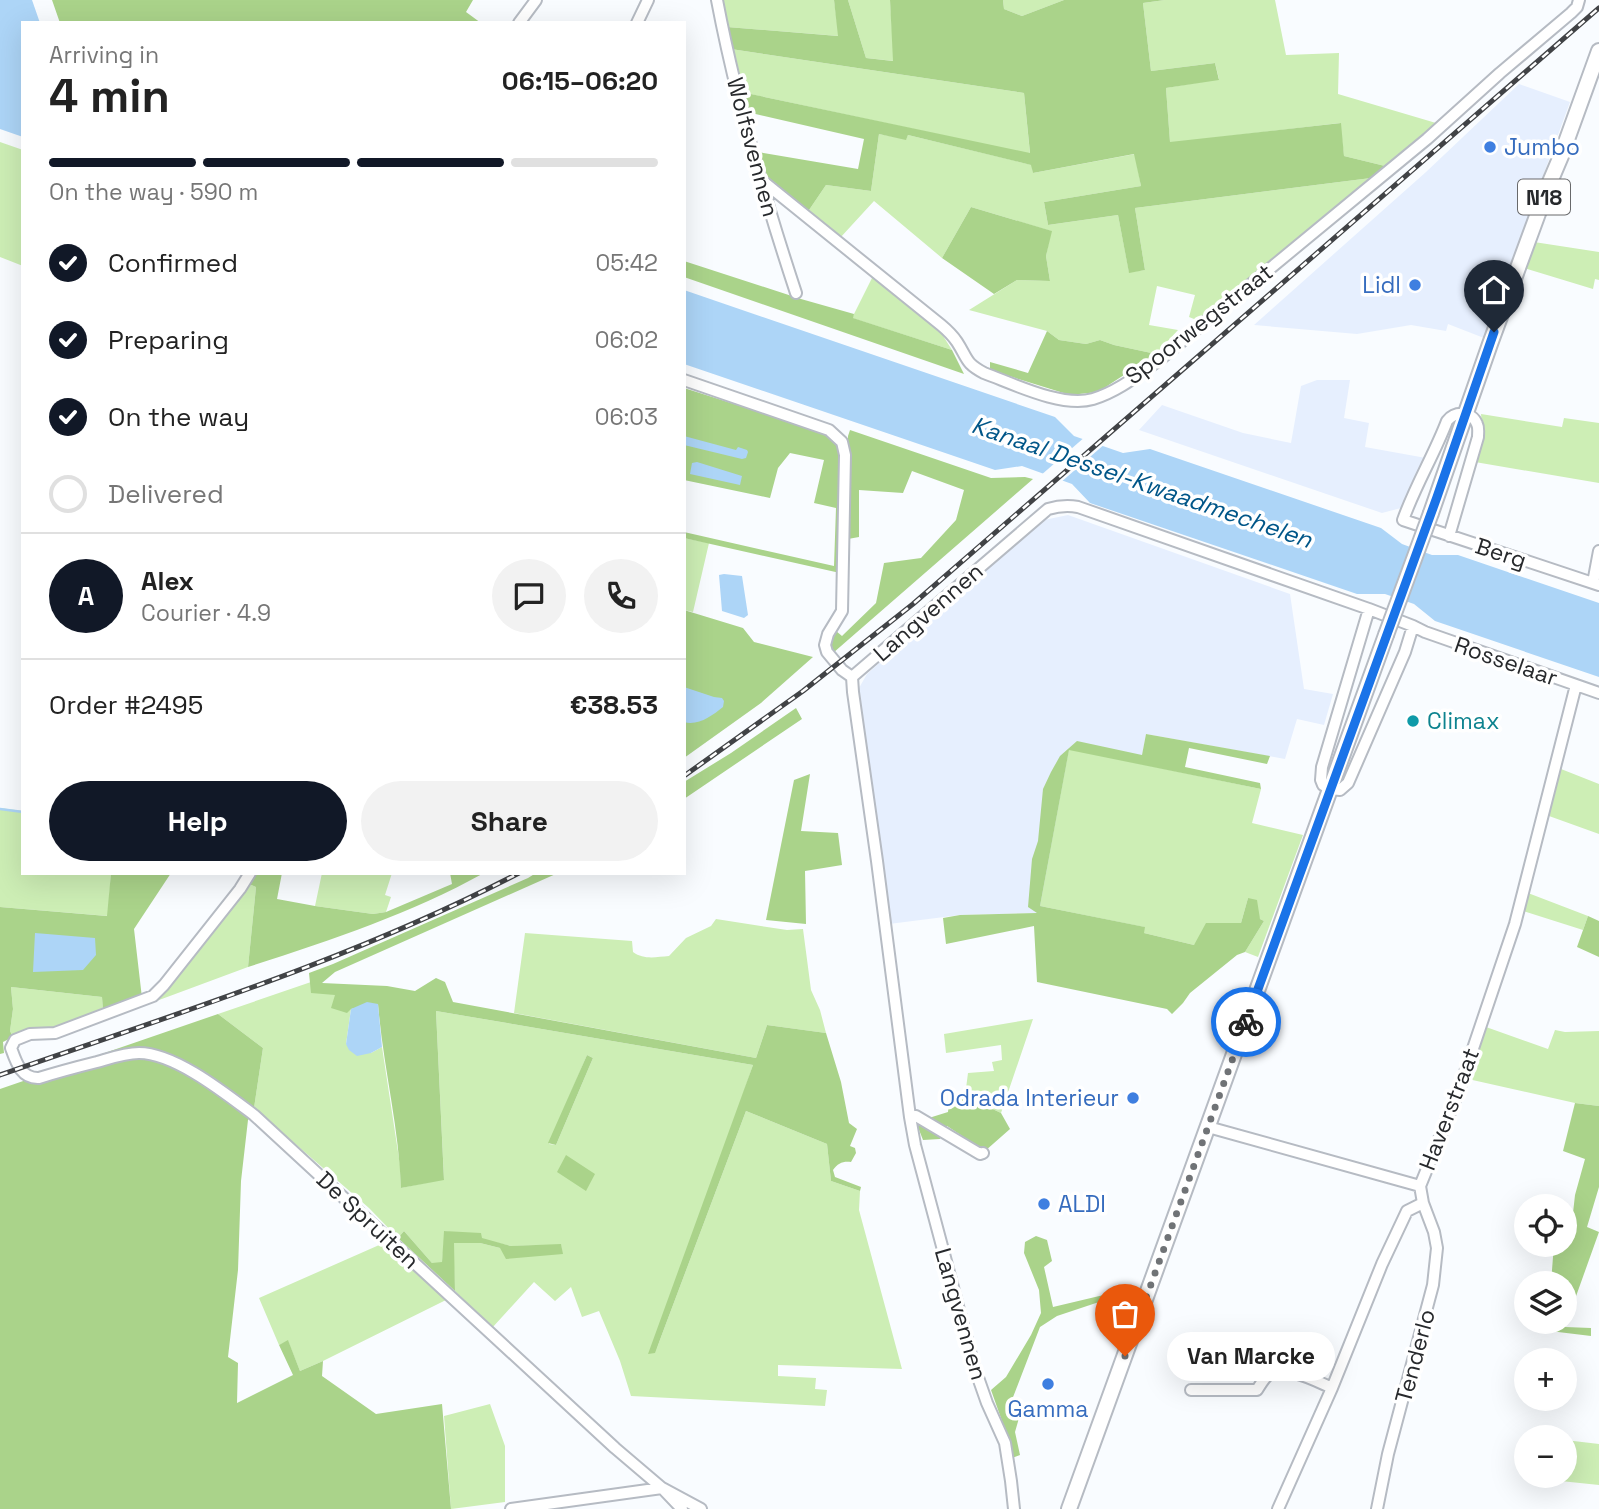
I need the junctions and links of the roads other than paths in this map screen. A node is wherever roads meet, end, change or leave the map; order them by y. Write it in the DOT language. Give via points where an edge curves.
graph roads {
  1 [pos="536,0"];
  2 [pos="648,0"];
  3 [pos="717,0"];
  4 [pos="1580,0"];
  5 [pos="520,21"];
  6 [pos="638,21"];
  7 [pos="1599,51"];
  8 [pos="760,179"];
  9 [pos="796,293"];
  10 [pos="686,381"];
  11 [pos="1466,414"];
  12 [pos="1449,536"];
  13 [pos="1599,551"];
  14 [pos="1596,584"];
  15 [pos="1369,609"];
  16 [pos="1413,626"];
  17 [pos="852,677"];
  18 [pos="1576,685"];
  19 [pos="1599,693"];
  20 [pos="1330,789"];
  21 [pos="249,875"];
  22 [pos="910,1116"];
  23 [pos="1208,1127"];
  24 [pos="983,1153"];
  25 [pos="1420,1186"];
  26 [pos="1423,1203"];
  27 [pos="1332,1388"];
  28 [pos="1191,1390"];
  29 [pos="662,1489"];
  30 [pos="511,1509"];
  31 [pos="682,1509"];
  32 [pos="701,1509"];
  33 [pos="1014,1509"];
  34 [pos="1069,1509"];
  35 [pos="1279,1509"];
  36 [pos="1377,1509"];
  1 -- 5 [label="street"];
  2 -- 6 [label="street"];
  3 -- 8 [label="street, Wolfsvennen"];
  4 -- 8 [label="street, Spoorwegstraat" via="1571,13 1427,139 1168,353 1094,399 1059,400 973,367 941,325"];
  7 -- 11 [label="main road, N18"];
  8 -- 9 [label="street, Wolfsvennen"];
  10 -- 17 [label="street" via="829,430 842,442 842,611 824,645"];
  11 -- 12 [label="street" via="1479,427 1478,437"];
  11 -- 12 [label="street, Berg" via="1452,414 1447,421 1403,520"];
  11 -- 20 [label="main road, N18, bridge"];
  12 -- 14 [label="street, Berg"];
  13 -- 14 [label="street"];
  15 -- 16 [label="street, Langvennen"];
  15 -- 17 [label="street, Langvennen" via="1078,507 1059,506 1048,509"];
  15 -- 20 [label="street" via="1322,766 1321,780"];
  16 -- 18 [label="street, Rosselaar"];
  16 -- 20 [label="street" via="1349,783 1339,790"];
  17 -- 22 [label="street, Langvennen"];
  18 -- 19 [label="street, Rosselaar"];
  18 -- 25 [label="street, Haverstraat" via="1515,924 1455,1101"];
  20 -- 23 [label="main road, N18"];
  21 -- 29 [label="street, De Spruiten" via="153,996 55,1033 15,1040 11,1048 22,1072 39,1078 141,1053 182,1067 223,1092 254,1115"];
  22 -- 24 [label="street"];
  22 -- 33 [label="street, Langvennen" via="972,1358 1005,1443"];
  23 -- 25 [label="street"];
  23 -- 34 [label="main road, N18"];
  25 -- 26 [label="street, Haverstraat"];
  26 -- 27 [label="street, Haverstraat" via="1407,1211"];
  26 -- 36 [label="street, Tenderlo" via="1437,1248 1433,1285"];
  27 -- 28 [label="street" via="1302,1374 1276,1372 1257,1390"];
  27 -- 35 [label="street, Haverstraat"];
  29 -- 30 [label="street"];
  29 -- 31 [label="street, De Spruiten"];
  29 -- 32 [label="street"];
}
